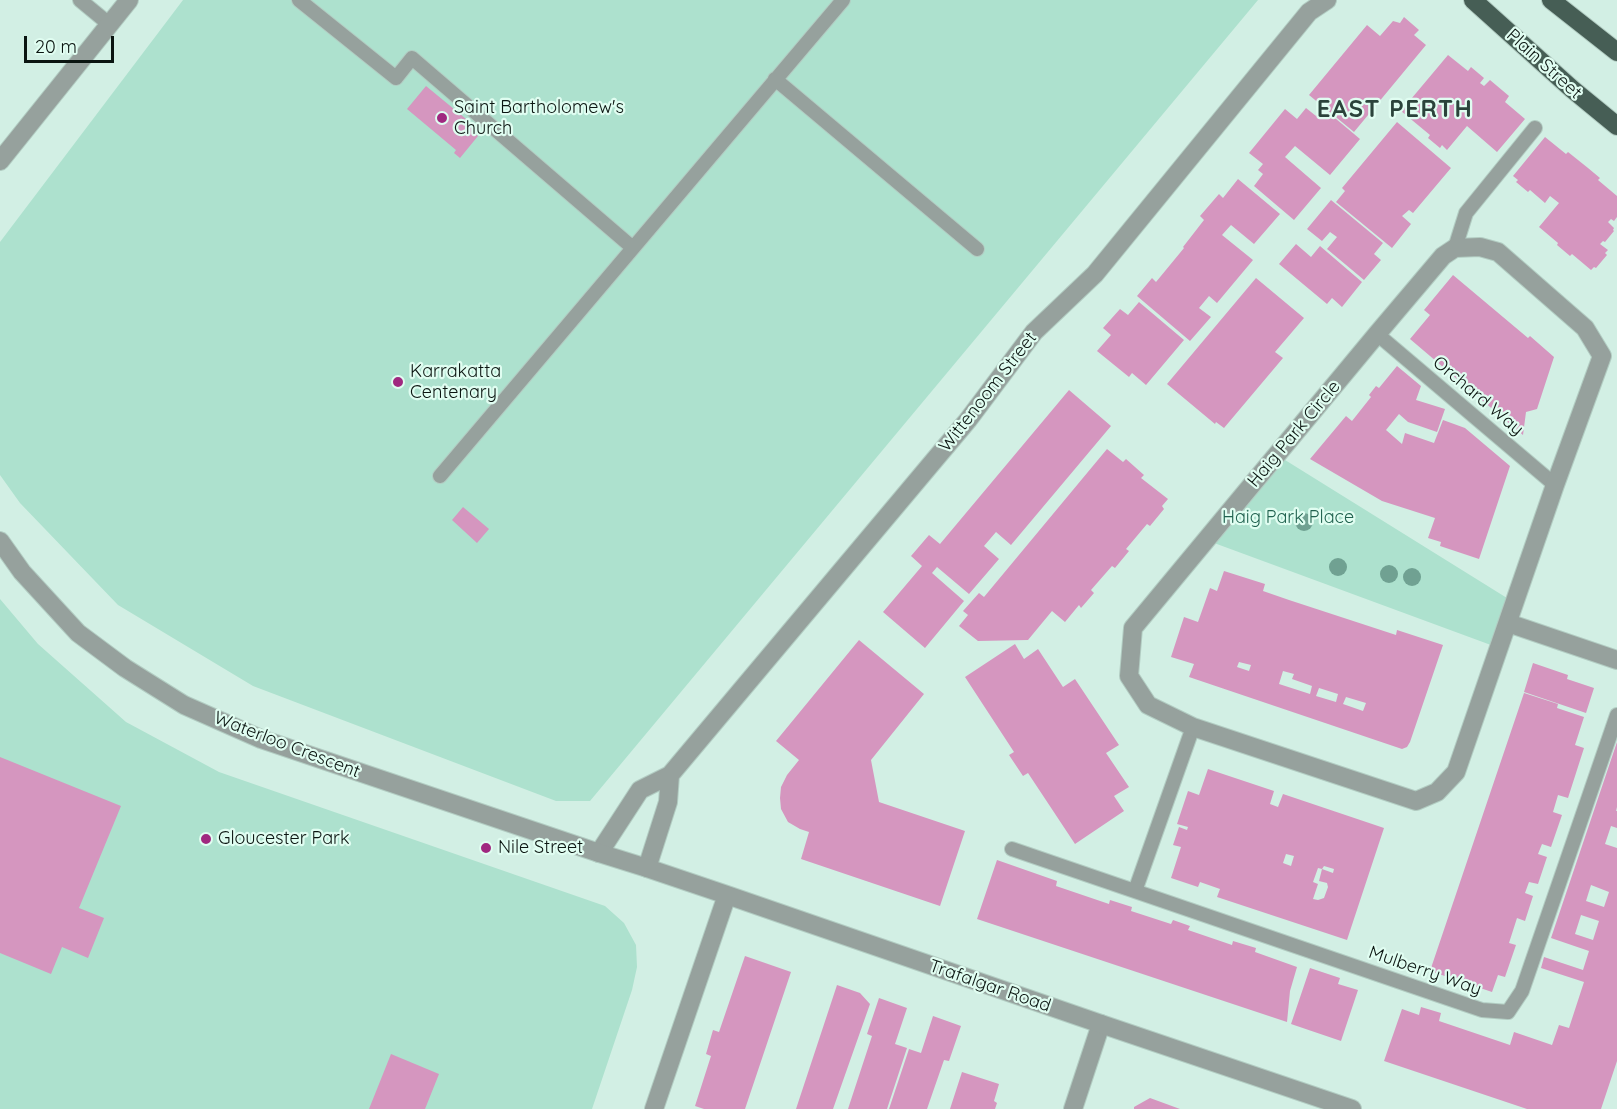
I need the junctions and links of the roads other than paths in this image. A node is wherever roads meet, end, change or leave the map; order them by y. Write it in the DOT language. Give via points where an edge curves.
graph roads {
  1 [pos="80,0"];
  2 [pos="129,0"];
  3 [pos="299,0"];
  4 [pos="843,0"];
  5 [pos="1327,0"];
  6 [pos="1473,0"];
  7 [pos="1551,0"];
  8 [pos="1311,6"];
  9 [pos="109,24"];
  10 [pos="1617,52"];
  11 [pos="775,79"];
  12 [pos="1617,126"];
  13 [pos="1535,128"];
  14 [pos="0,161"];
  15 [pos="633,248"];
  16 [pos="1455,248"];
  17 [pos="977,249"];
  18 [pos="1377,334"];
  19 [pos="440,476"];
  20 [pos="1555,485"];
  21 [pos="0,541"];
  22 [pos="1508,623"];
  23 [pos="1617,660"];
  24 [pos="1617,715"];
  25 [pos="1193,727"];
  26 [pos="670,775"];
  27 [pos="1012,849"];
  28 [pos="600,854"];
  29 [pos="628,862"];
  30 [pos="647,868"];
  31 [pos="1135,891"];
  32 [pos="727,895"];
  33 [pos="1101,1024"];
  34 [pos="654,1109"];
  35 [pos="1073,1109"];
  36 [pos="1352,1109"];
  1 -- 9 [label="lane"];
  2 -- 9 [label="street"];
  3 -- 15 [label="lane" via="396,78 412,58"];
  4 -- 11 [label="lane"];
  5 -- 8 [label="street, Wittenoom Street"];
  6 -- 12 [label="highway, Plain Street"];
  7 -- 10 [label="highway"];
  8 -- 26 [label="street, Wittenoom Street" via="1095,274 1034,332 968,420"];
  9 -- 14 [label="street"];
  11 -- 15 [label="lane"];
  11 -- 17 [label="lane"];
  13 -- 16 [label="lane" via="1466,213"];
  15 -- 19 [label="lane"];
  16 -- 18 [label="street, Haig Park Circle" via="1443,256"];
  16 -- 20 [label="street, Haig Park Circle" via="1480,247 1498,252 1585,328 1602,356"];
  18 -- 20 [label="lane, Orchard Way"];
  18 -- 25 [label="street, Haig Park Circle" via="1133,628 1129,676 1148,705"];
  20 -- 22 [label="street, Haig Park Circle"];
  21 -- 28 [label="street, Waterloo Crescent" via="22,572 78,633 184,705 261,739"];
  22 -- 23 [label="street"];
  22 -- 25 [label="street, Haig Park Circle" via="1456,772 1437,792 1416,801"];
  24 -- 31 [label="lane, Mulberry Way" via="1522,991 1508,1012 1482,1010"];
  25 -- 31 [label="lane"];
  26 -- 28 [label="street, Wittenoom Street" via="640,790"];
  26 -- 30 [label="street" via="668,802"];
  27 -- 31 [label="lane, Mulberry Way"];
  28 -- 29 [label="street, Waterloo Crescent"];
  29 -- 30 [label="street, Trafalgar Road"];
  30 -- 32 [label="street, Trafalgar Road"];
  32 -- 33 [label="street, Trafalgar Road"];
  32 -- 34 [label="street"];
  33 -- 35 [label="street"];
  33 -- 36 [label="street, Trafalgar Road"];
}
